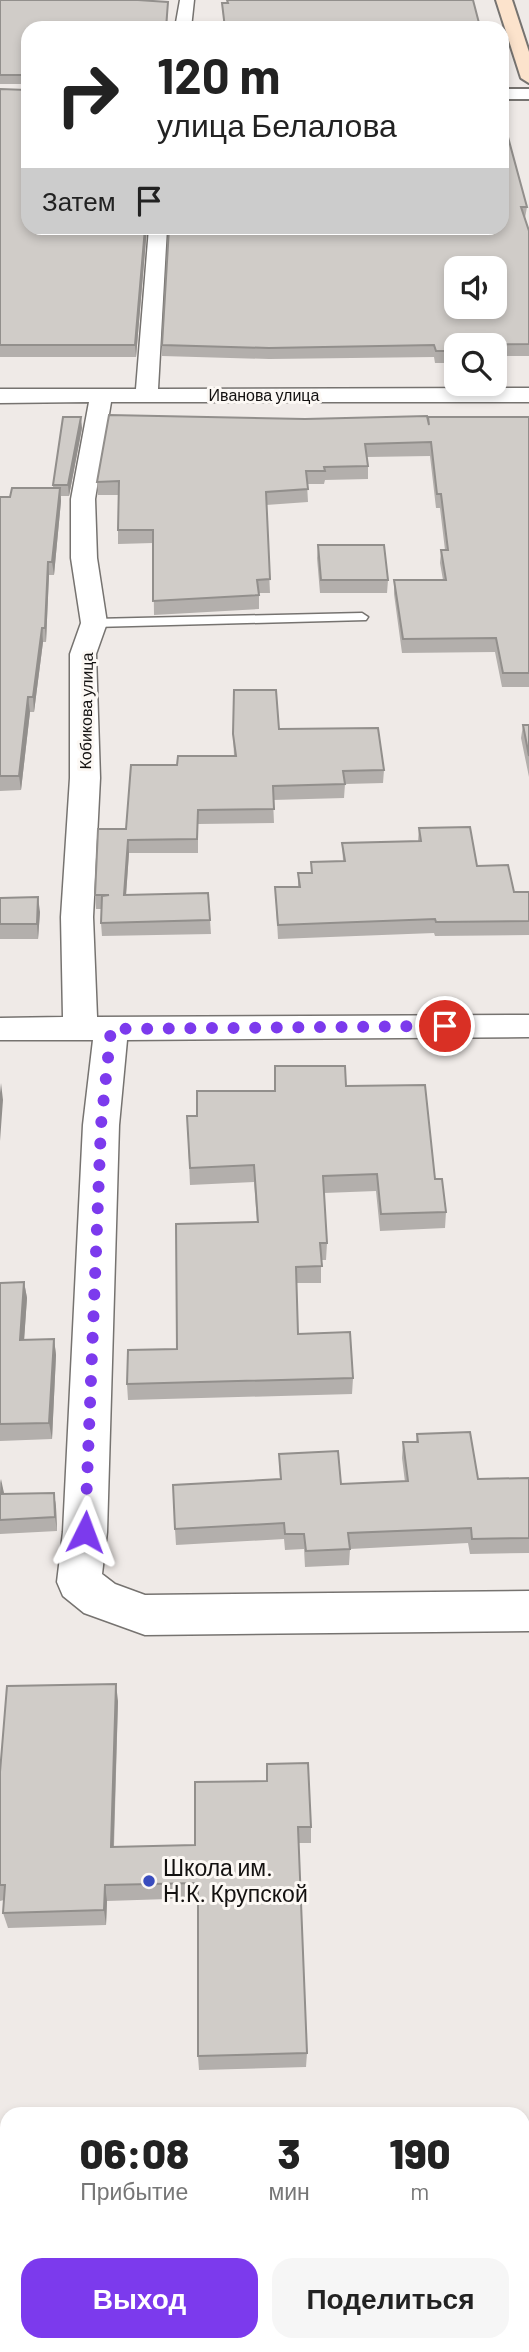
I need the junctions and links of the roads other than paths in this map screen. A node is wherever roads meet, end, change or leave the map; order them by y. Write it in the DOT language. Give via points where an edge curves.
graph roads {
  1 [pos="187,0"];
  2 [pos="504,0"];
  3 [pos="184,21"];
  4 [pos="529,78"];
  5 [pos="509,94"];
  6 [pos="529,94"];
  7 [pos="158,235"];
  8 [pos="529,395"];
  9 [pos="0,396"];
  10 [pos="101,396"];
  11 [pos="148,396"];
  12 [pos="362,617"];
  13 [pos="94,623"];
  14 [pos="529,1026"];
  15 [pos="96,1029"];
  16 [pos="0,1030"];
  17 [pos="529,1611"];
  1 -- 3 [label="street"];
  2 -- 4 [label="main road"];
  5 -- 6 [label="street"];
  7 -- 11 [label="street"];
  8 -- 11 [label="street, Иванова улица"];
  9 -- 10 [label="street, Иванова улица"];
  10 -- 11 [label="street, Иванова улица"];
  10 -- 13 [label="street, Кобикова улица" via="83,499 84,558"];
  12 -- 13 [label="lane"];
  13 -- 15 [label="street, Кобикова улица" via="83,654 85,778 77,917"];
  14 -- 15 [label="street"];
  15 -- 16 [label="street"];
  15 -- 17 [label="street, Кобикова улица" via="101,1125 85,1532 79,1582 100,1599 145,1615"];
}
